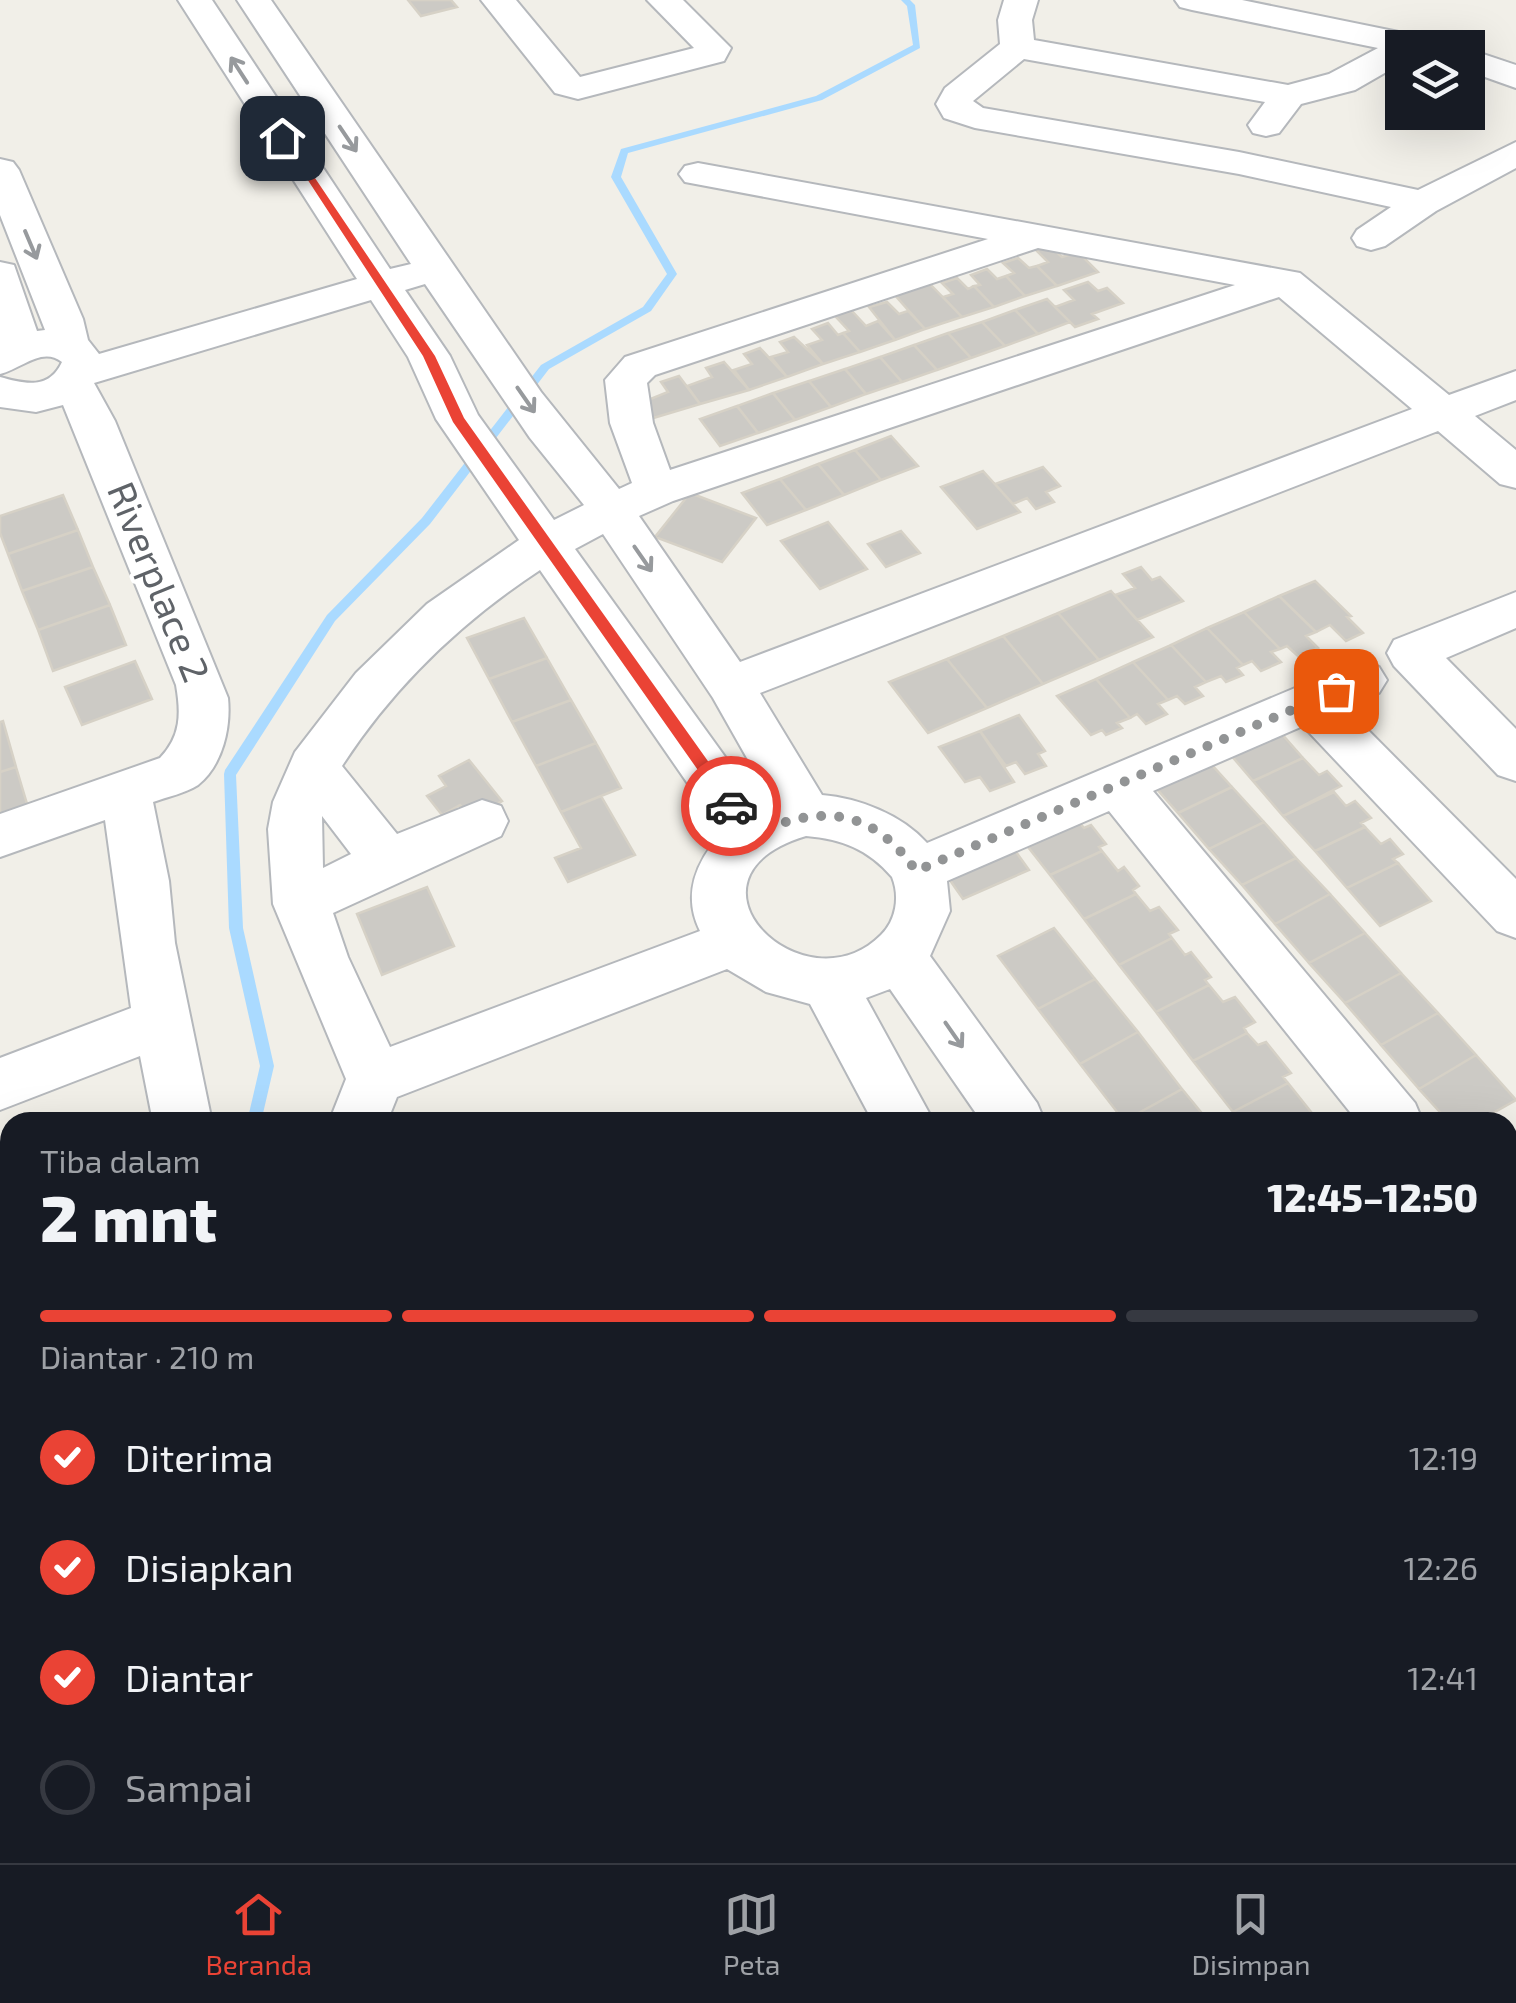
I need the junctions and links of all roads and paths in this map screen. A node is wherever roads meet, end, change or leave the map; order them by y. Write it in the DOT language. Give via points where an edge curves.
graph roads {
  1 [pos="195,0"];
  2 [pos="254,0"];
  3 [pos="498,0"];
  4 [pos="664,0"];
  5 [pos="1020,0"];
  6 [pos="1192,0"];
  7 [pos="1385,41"];
  8 [pos="1017,47"];
  9 [pos="1385,60"];
  10 [pos="1485,65"];
  11 [pos="1516,77"];
  12 [pos="1288,96"];
  13 [pos="1516,154"];
  14 [pos="1239,163"];
  15 [pos="0,170"];
  16 [pos="698,174"];
  17 [pos="1423,204"];
  18 [pos="1034,237"];
  19 [pos="1371,238"];
  20 [pos="427,258"];
  21 [pos="376,275"];
  22 [pos="1286,282"];
  23 [pos="53,297"];
  24 [pos="7,320"];
  25 [pos="75,363"];
  26 [pos="1516,385"];
  27 [pos="0,391"];
  28 [pos="1442,411"];
  29 [pos="1516,473"];
  30 [pos="657,490"];
  31 [pos="610,510"];
  32 [pos="536,530"];
  33 [pos="1516,609"];
  34 [pos="1362,680"];
  35 [pos="730,686"];
  36 [pos="1310,702"];
  37 [pos="1516,762"];
  38 [pos="314,766"];
  39 [pos="1117,784"];
  40 [pos="126,794"];
  41 [pos="806,815"];
  42 [pos="482,822"];
  43 [pos="752,835"];
  44 [pos="0,836"];
  45 [pos="387,861"];
  46 [pos="916,871"];
  47 [pos="300,904"];
  48 [pos="1516,916"];
  49 [pos="734,942"];
  50 [pos="898,955"];
  51 [pos="828,984"];
  52 [pos="162,1022"];
  53 [pos="0,1084"];
  54 [pos="367,1101"];
  55 [pos="180,1112"];
  56 [pos="898,1112"];
  57 [pos="1009,1112"];
  58 [pos="1386,1112"];
  21 -- 1 [label="street, one-way"];
  2 -- 20 [label="street, one-way"];
  3 -- 4 [label="street" via="568,85 578,88 712,54 714,48"];
  5 -- 8 [label="street"];
  6 -- 7 [label="street"];
  8 -- 12 [label="street"];
  8 -- 14 [label="street" via="958,96 957,110"];
  9 -- 12 [label="street" via="1342,82"];
  10 -- 11 [label="street"];
  12 -- 14 [label="street"];
  13 -- 17 [label="street"];
  14 -- 17 [label="street"];
  15 -- 23 [label="street, Riverplace 2, one-way"];
  16 -- 18 [label="street"];
  17 -- 19 [label="street"];
  18 -- 22 [label="street"];
  18 -- 30 [label="street" via="634,370 626,380 627,399"];
  20 -- 21 [label="street"];
  20 -- 31 [label="street, one-way"];
  21 -- 25 [label="street"];
  21 -- 32 [label="street" via="429,356 458,419"];
  22 -- 28 [label="street"];
  22 -- 30 [label="street"];
  23 -- 24 [label="street"];
  23 -- 25 [label="street, Riverplace 2"];
  24 -- 25 [label="street"];
  25 -- 27 [label="street" via="61,390 31,398"];
  25 -- 40 [label="street, Riverplace 2" via="205,704 202,740 188,762"];
  26 -- 28 [label="street"];
  28 -- 29 [label="street"];
  28 -- 35 [label="street"];
  30 -- 31 [label="street"];
  31 -- 32 [label="street"];
  31 -- 35 [label="street, one-way"];
  32 -- 38 [label="street" via="378,676"];
  32 -- 43 [label="street"];
  33 -- 37 [label="street" via="1412,653"];
  34 -- 36 [label="street"];
  35 -- 41 [label="street"];
  36 -- 39 [label="street"];
  36 -- 48 [label="street"];
  38 -- 45 [label="street"];
  38 -- 47 [label="street" via="294,826"];
  39 -- 46 [label="street"];
  39 -- 58 [label="street"];
  40 -- 44 [label="street, Riverplace 2"];
  40 -- 52 [label="street"];
  41 -- 43 [label="street"];
  41 -- 46 [label="street" via="856,821 881,832"];
  42 -- 45 [label="street"];
  43 -- 49 [label="street" via="728,863 719,896"];
  45 -- 47 [label="street"];
  46 -- 50 [label="street" via="920,915"];
  47 -- 54 [label="street"];
  49 -- 51 [label="street" via="774,974"];
  49 -- 54 [label="street"];
  50 -- 51 [label="street" via="867,976"];
  50 -- 57 [label="street, one-way"];
  51 -- 56 [label="street"];
  52 -- 53 [label="street"];
  52 -- 55 [label="street"];
}
